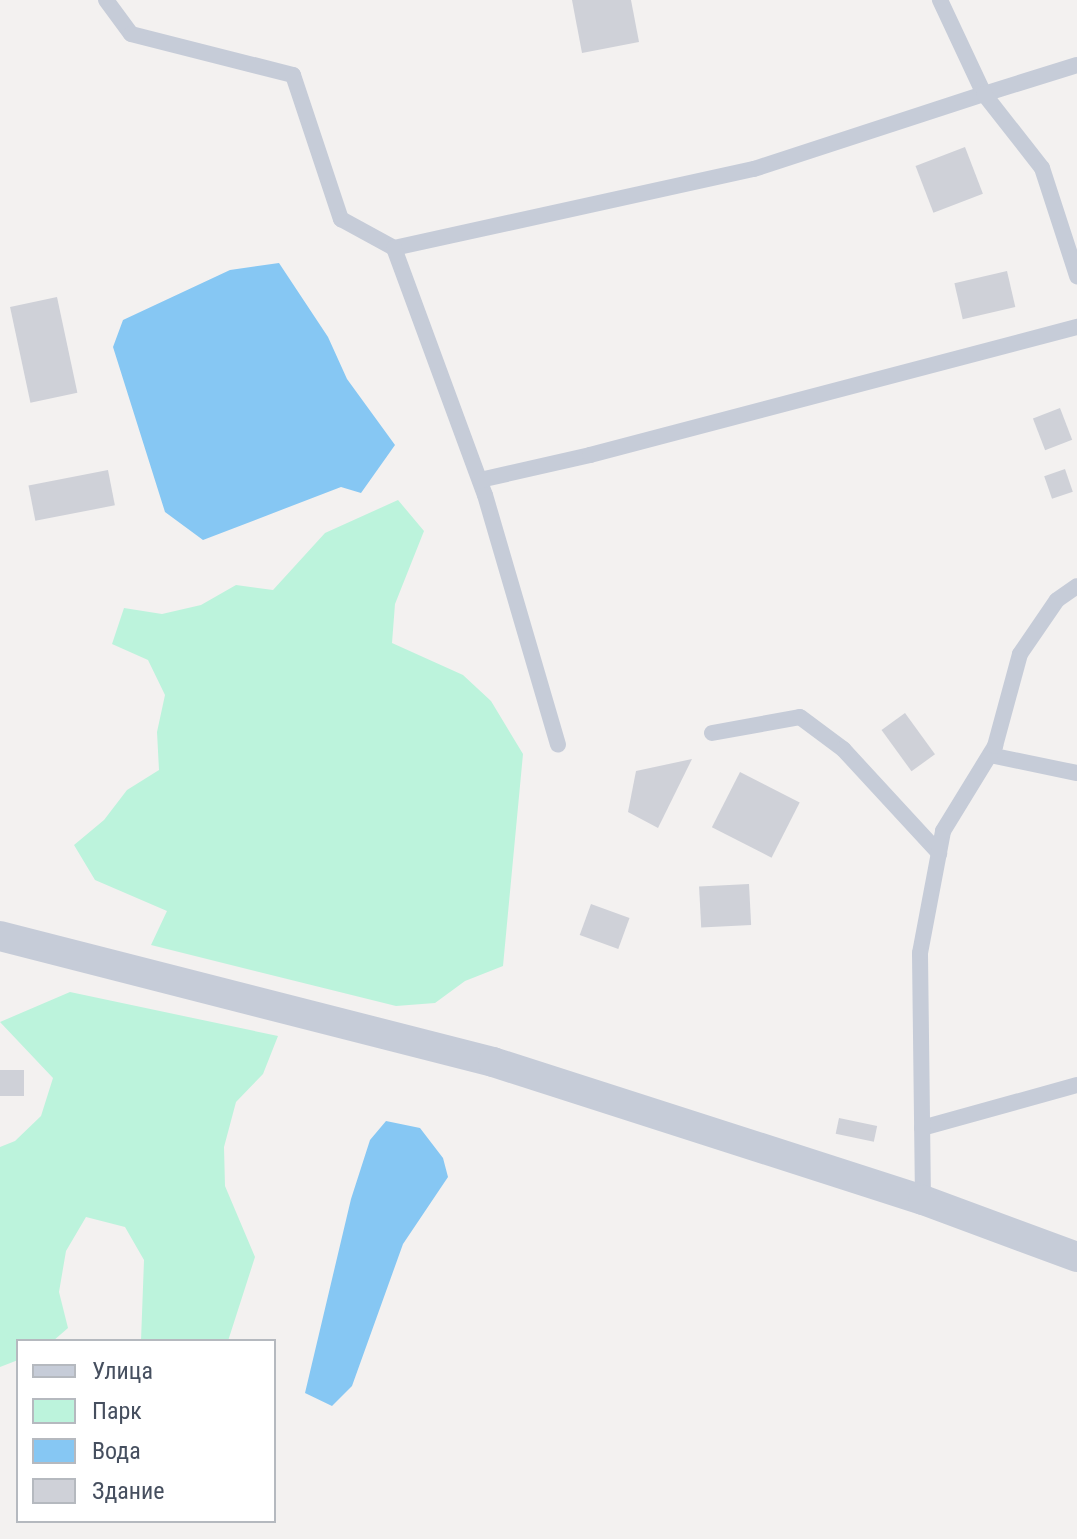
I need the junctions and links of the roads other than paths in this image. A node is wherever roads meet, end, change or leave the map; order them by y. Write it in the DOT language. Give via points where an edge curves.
graph roads {
  1 [pos="106,0"];
  2 [pos="940,0"];
  3 [pos="1077,65"];
  4 [pos="984,94"];
  5 [pos="394,248"];
  6 [pos="1077,276"];
  7 [pos="1077,327"];
  8 [pos="480,480"];
  9 [pos="1077,586"];
  10 [pos="712,733"];
  11 [pos="558,745"];
  12 [pos="990,755"];
  13 [pos="1077,773"];
  14 [pos="939,853"];
  15 [pos="0,936"];
  16 [pos="1077,1085"];
  17 [pos="922,1128"];
  18 [pos="923,1200"];
  19 [pos="1077,1257"];
  1 -- 5 [label="lane" via="131,34 293,75 341,219"];
  2 -- 4 [label="lane"];
  3 -- 4 [label="lane"];
  4 -- 5 [label="lane" via="754,169"];
  4 -- 6 [label="lane" via="1042,168"];
  5 -- 8 [label="lane"];
  7 -- 8 [label="lane"];
  8 -- 11 [label="lane"];
  9 -- 12 [label="lane" via="1057,600 1020,654"];
  10 -- 14 [label="lane" via="800,717 843,749"];
  12 -- 13 [label="lane"];
  12 -- 14 [label="lane" via="943,831"];
  14 -- 17 [label="lane" via="920,953"];
  15 -- 18 [label="street" via="493,1062"];
  16 -- 17 [label="lane"];
  17 -- 18 [label="lane"];
  18 -- 19 [label="street"];
}
